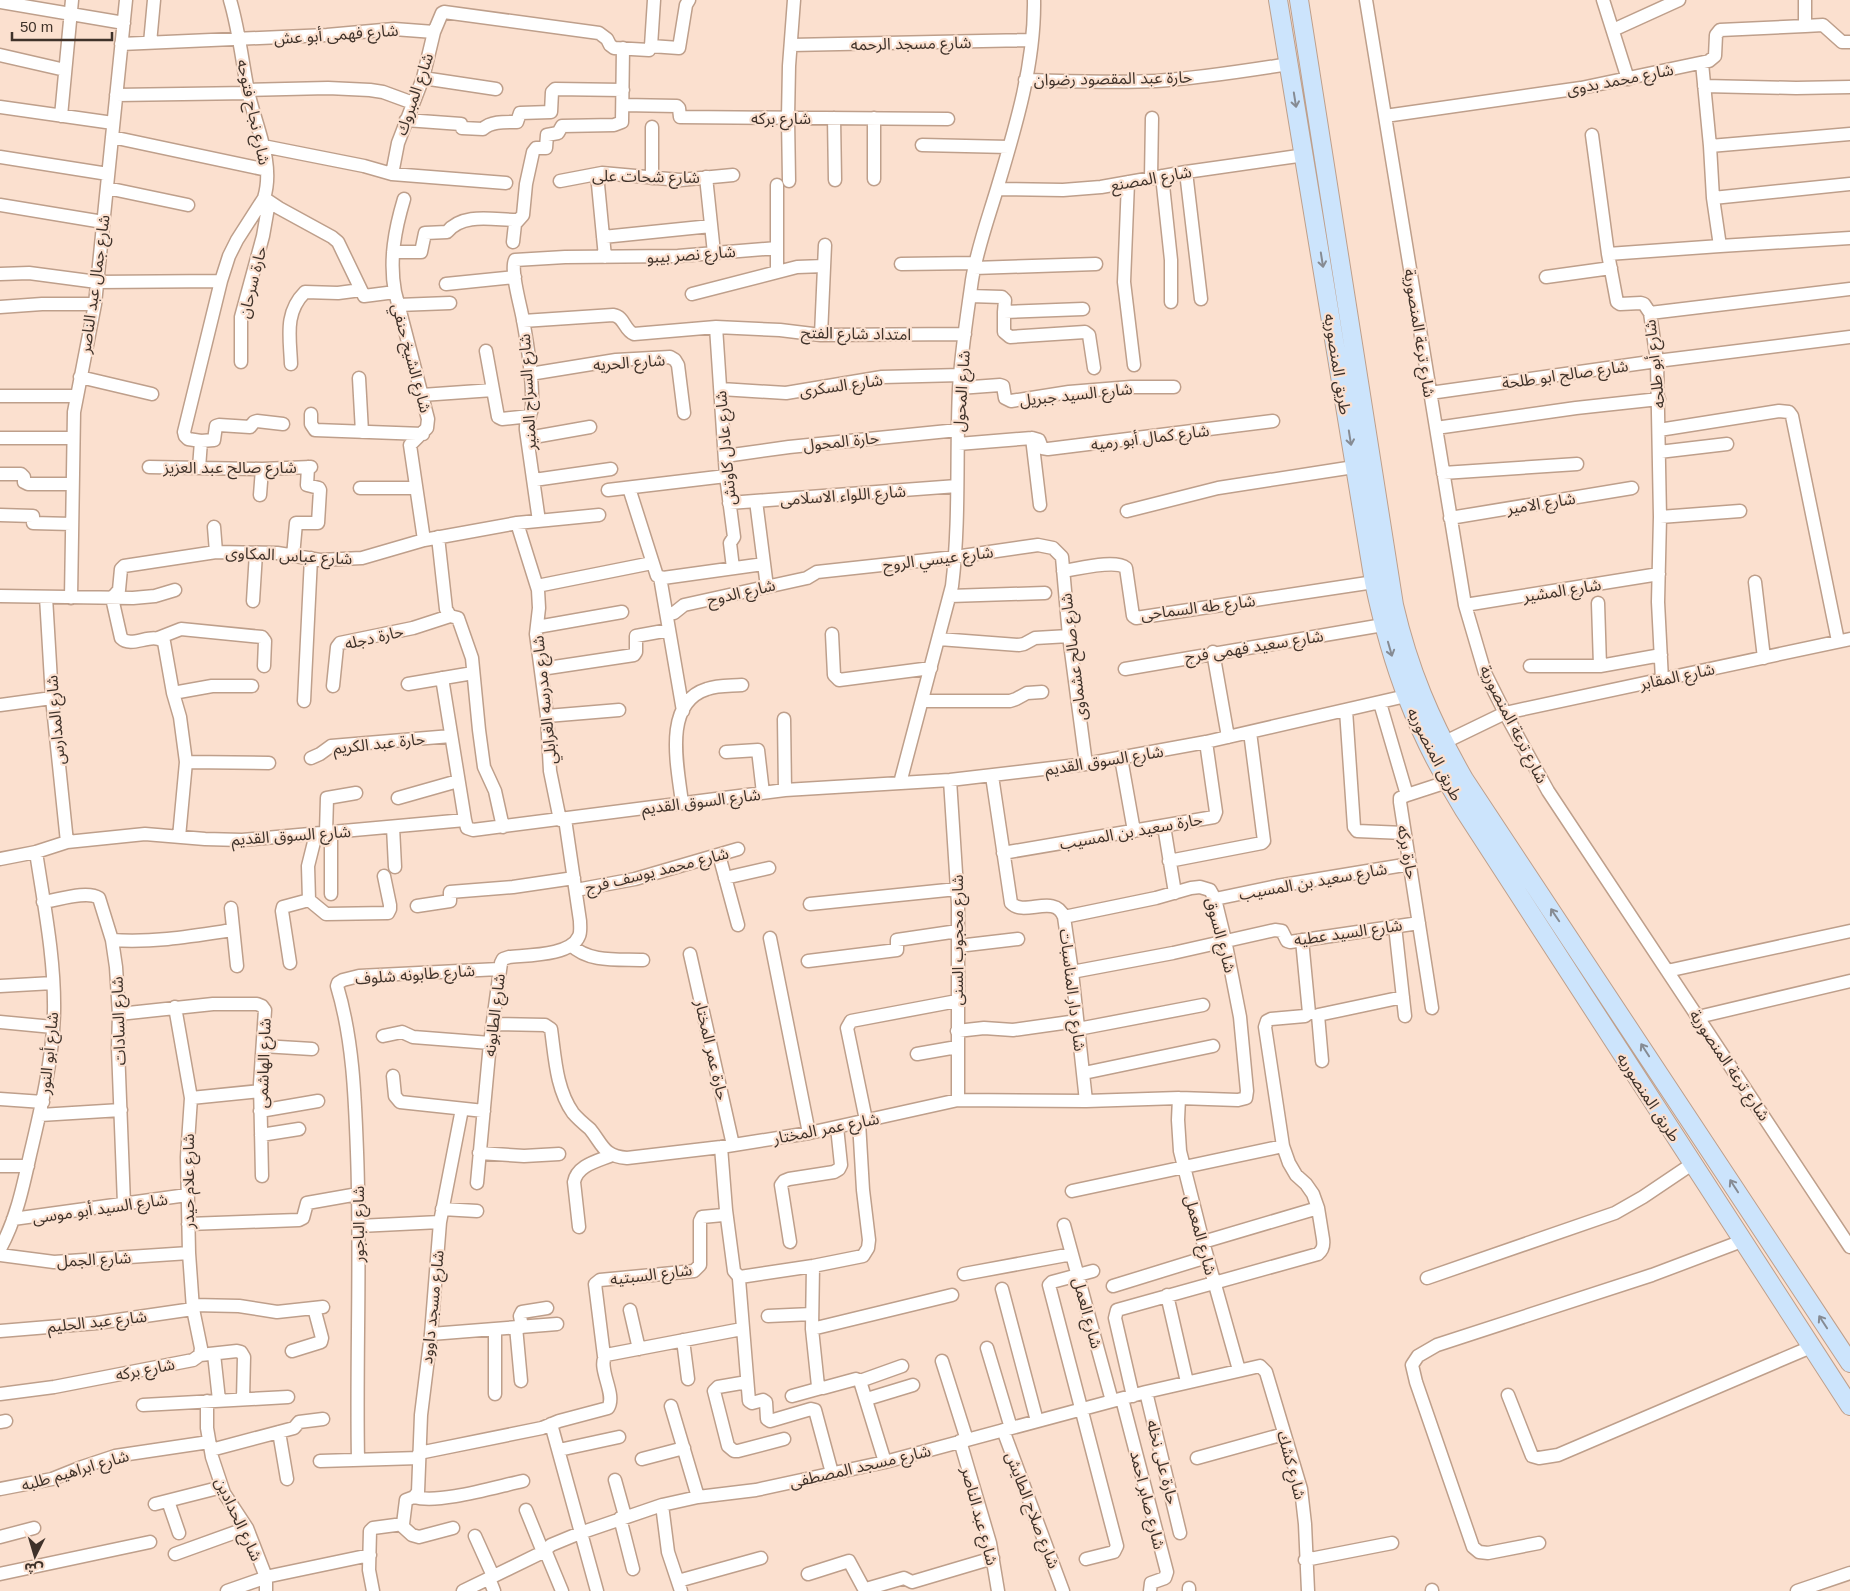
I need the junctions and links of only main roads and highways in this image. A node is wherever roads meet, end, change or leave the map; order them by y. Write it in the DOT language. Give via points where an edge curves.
graph roads {
  1 [pos="1278,0"];
  2 [pos="1299,0"];
  3 [pos="1351,324"];
  4 [pos="1333,327"];
  5 [pos="1770,1241"];
  6 [pos="1746,1248"];
  7 [pos="1850,1363"];
  8 [pos="1850,1406"];
  1 -- 4 [label="main road, طريق المنصوريه, one-way"];
  2 -- 3 [label="main road, طريق المنصوريه"];
  3 -- 4 [label="main road"];
  5 -- 3 [label="main road, طريق المنصوريه, one-way" via="1464,779 1443,742 1416,682 1396,614"];
  4 -- 6 [label="main road, طريق المنصوريه, one-way" via="1383,625 1406,696 1430,751"];
  5 -- 6 [label="main road"];
  7 -- 5 [label="main road, طريق المنصوريه, one-way"];
  6 -- 8 [label="main road, طريق المنصوريه"];
}
